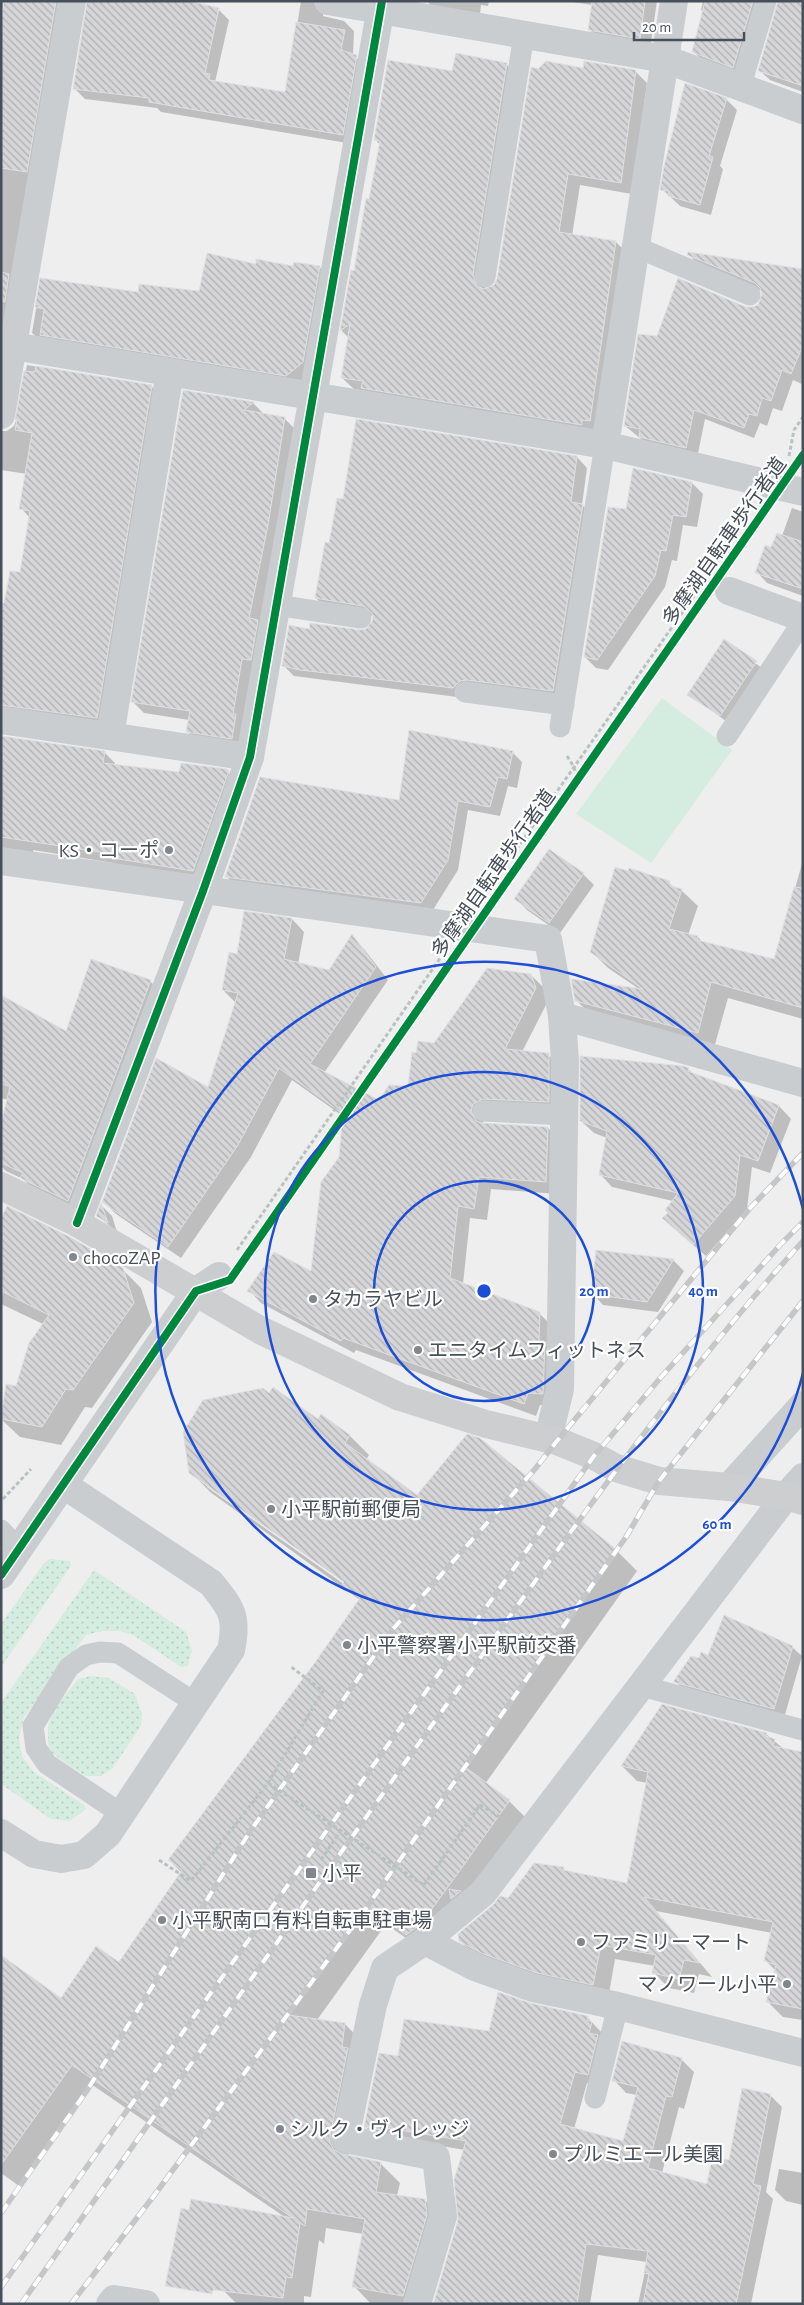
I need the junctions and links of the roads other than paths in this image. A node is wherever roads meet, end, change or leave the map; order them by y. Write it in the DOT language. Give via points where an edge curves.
graph roads {
  1 [pos="72,1"];
  2 [pos="328,1"];
  3 [pos="674,1"];
  4 [pos="766,1"];
  5 [pos="381,6"];
  6 [pos="524,35"];
  7 [pos="665,59"];
  8 [pos="741,86"];
  9 [pos="803,110"];
  10 [pos="636,247"];
  11 [pos="484,277"];
  12 [pos="750,295"];
  13 [pos="7,345"];
  14 [pos="170,372"];
  15 [pos="312,396"];
  16 [pos="1,415"];
  17 [pos="605,445"];
  18 [pos="803,492"];
  19 [pos="729,592"];
  20 [pos="276,605"];
  21 [pos="361,618"];
  22 [pos="803,619"];
  23 [pos="465,692"];
  24 [pos="564,704"];
  25 [pos="1,720"];
  26 [pos="560,726"];
  27 [pos="110,736"];
  28 [pos="727,736"];
  29 [pos="250,757"];
  30 [pos="1,861"];
  31 [pos="203,891"];
  32 [pos="562,1016"];
  33 [pos="803,1083"];
  34 [pos="483,1111"];
  35 [pos="564,1115"];
  36 [pos="1,1186"];
  37 [pos="77,1223"];
  38 [pos="218,1276"];
  39 [pos="196,1291"];
  40 [pos="803,1404"];
  41 [pos="548,1439"];
  42 [pos="64,1485"];
  43 [pos="729,1487"];
  44 [pos="797,1491"];
  45 [pos="10,1540"];
  46 [pos="1,1575"];
  47 [pos="642,1686"];
  48 [pos="197,1704"];
  49 [pos="803,1730"];
  50 [pos="123,1815"];
  51 [pos="1,1833"];
  52 [pos="425,1941"];
  53 [pos="618,2006"];
  54 [pos="803,2053"];
  55 [pos="595,2098"];
  56 [pos="110,2304"];
  57 [pos="146,2304"];
  58 [pos="417,2304"];
  1 -- 13 [label="street"];
  2 -- 5 [label="street"];
  3 -- 7 [label="street"];
  4 -- 8 [label="lane"];
  5 -- 6 [label="street"];
  5 -- 15 [label="street"];
  6 -- 7 [label="street"];
  6 -- 11 [label="lane"];
  7 -- 8 [label="street"];
  7 -- 10 [label="street"];
  8 -- 9 [label="street"];
  10 -- 12 [label="lane"];
  10 -- 17 [label="street"];
  13 -- 14 [label="street"];
  13 -- 16 [label="street"];
  14 -- 15 [label="street"];
  14 -- 27 [label="street"];
  15 -- 17 [label="street"];
  15 -- 20 [label="street"];
  17 -- 18 [label="street"];
  17 -- 24 [label="lane"];
  19 -- 22 [label="street"];
  20 -- 21 [label="lane"];
  20 -- 29 [label="street"];
  22 -- 28 [label="lane"];
  23 -- 24 [label="lane"];
  24 -- 26 [label="lane"];
  25 -- 27 [label="street"];
  27 -- 29 [label="street"];
  29 -- 31 [label="street"];
  30 -- 31 [label="street"];
  31 -- 32 [label="street" via="548,939"];
  31 -- 37 [label="street"];
  32 -- 33 [label="street"];
  32 -- 35 [label="street"];
  34 -- 35 [label="lane"];
  35 -- 41 [label="street" via="560,1389"];
  36 -- 37 [label="main road"];
  37 -- 39 [label="main road"];
  38 -- 39 [label="street"];
  39 -- 41 [label="main road" via="260,1330 400,1397"];
  39 -- 42 [label="street"];
  40 -- 43 [label="street"];
  41 -- 43 [label="main road" via="616,1468 659,1481"];
  42 -- 45 [label="street"];
  42 -- 48 [label="street" via="211,1583 228,1605 235,1628 231,1650"];
  43 -- 44 [label="main road"];
  44 -- 47 [label="street"];
  45 -- 46 [label="street"];
  47 -- 49 [label="lane"];
  47 -- 52 [label="street" via="483,1893"];
  48 -- 50 [label="street"];
  48 -- 50 [label="lane" via="118,1653 86,1655 69,1667 33,1726 36,1748 47,1764"];
  50 -- 51 [label="street" via="108,1834 84,1855 60,1860 34,1854"];
  52 -- 53 [label="street" via="476,1967 533,1988"];
  52 -- 58 [label="street" via="385,1968 373,2005 345,2139 436,2157 443,2216"];
  53 -- 54 [label="street"];
  53 -- 55 [label="lane"];
  56 -- 57 [label="street" via="114,2299"];
}
